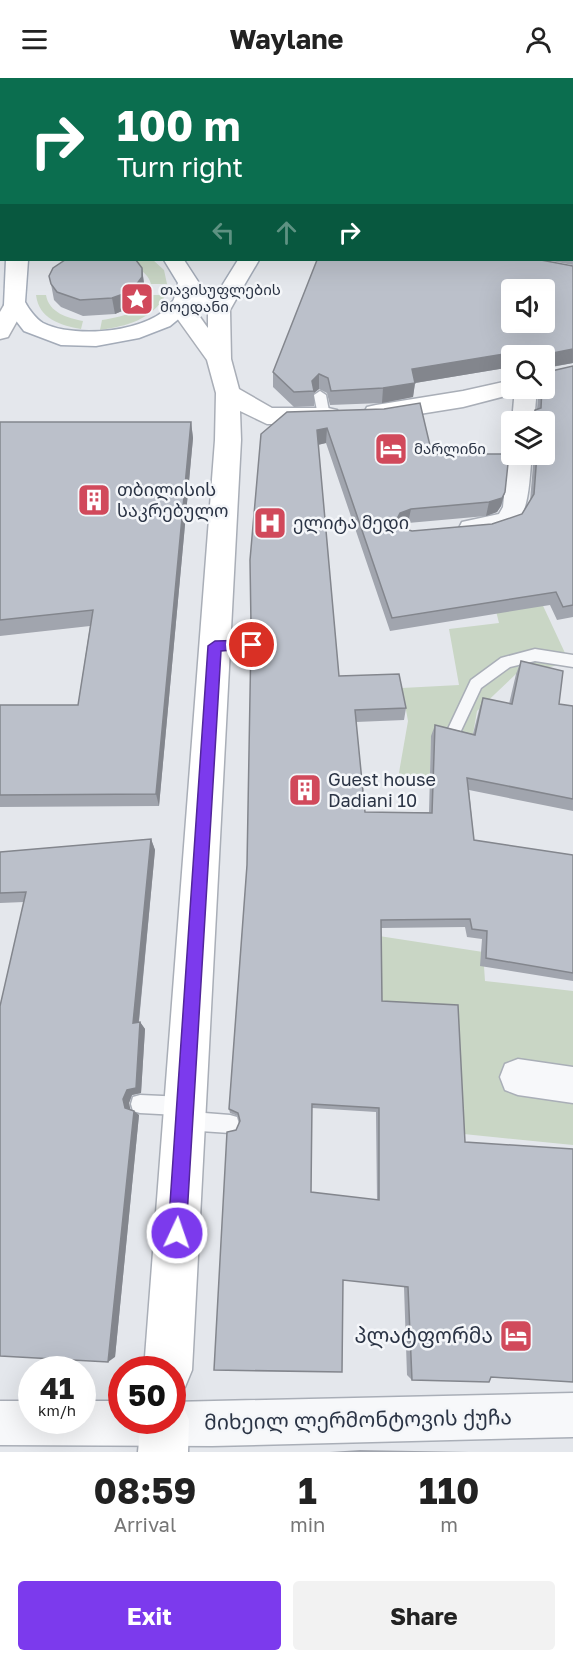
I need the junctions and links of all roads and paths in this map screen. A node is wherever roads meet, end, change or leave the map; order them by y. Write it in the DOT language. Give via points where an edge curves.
graph roads {
  1 [pos="17,261"];
  2 [pos="38,261"];
  3 [pos="175,261"];
  4 [pos="247,261"];
  5 [pos="17,282"];
  6 [pos="228,294"];
  7 [pos="15,305"];
  8 [pos="180,307"];
  9 [pos="0,332"];
  10 [pos="224,376"];
  11 [pos="501,390"];
  12 [pos="519,465"];
  13 [pos="453,530"];
  14 [pos="252,645"];
  15 [pos="215,646"];
  16 [pos="573,661"];
  17 [pos="454,731"];
  18 [pos="518,1077"];
  19 [pos="573,1085"];
  20 [pos="140,1104"];
  21 [pos="185,1113"];
  22 [pos="230,1124"];
  23 [pos="169,1356"];
  24 [pos="573,1415"];
  25 [pos="0,1423"];
  26 [pos="108,1429"];
  27 [pos="186,1431"];
  1 -- 5 [label="main road"];
  2 -- 5 [label="main road"];
  3 -- 8 [label="main road" via="188,278 189,293"];
  4 -- 6 [label="main road"];
  5 -- 7 [label="main road"];
  6 -- 8 [label="main road"];
  6 -- 10 [label="main road" via="219,310"];
  7 -- 8 [label="main road" via="33,326 69,338 90,340 134,334 153,327"];
  7 -- 9 [label="main road"];
  8 -- 10 [label="main road"];
  10 -- 11 [label="main road" via="267,416 337,410 382,413"];
  10 -- 15 [label="main road" via="228,440"];
  12 -- 13 [label="street" via="515,507 508,520 487,527"];
  14 -- 15 [label="lane"];
  15 -- 21 [label="main road"];
  16 -- 17 [label="lane" via="535,655 506,662 476,684"];
  18 -- 19 [label="street"];
  20 -- 21 [label="lane"];
  21 -- 22 [label="lane"];
  21 -- 23 [label="main road"];
  24 -- 27 [label="street, მიხეილ ლერმონტოვის ქუჩა"];
  25 -- 26 [label="street, მიხეილ ლერმონტოვის ქუჩა"];
}
